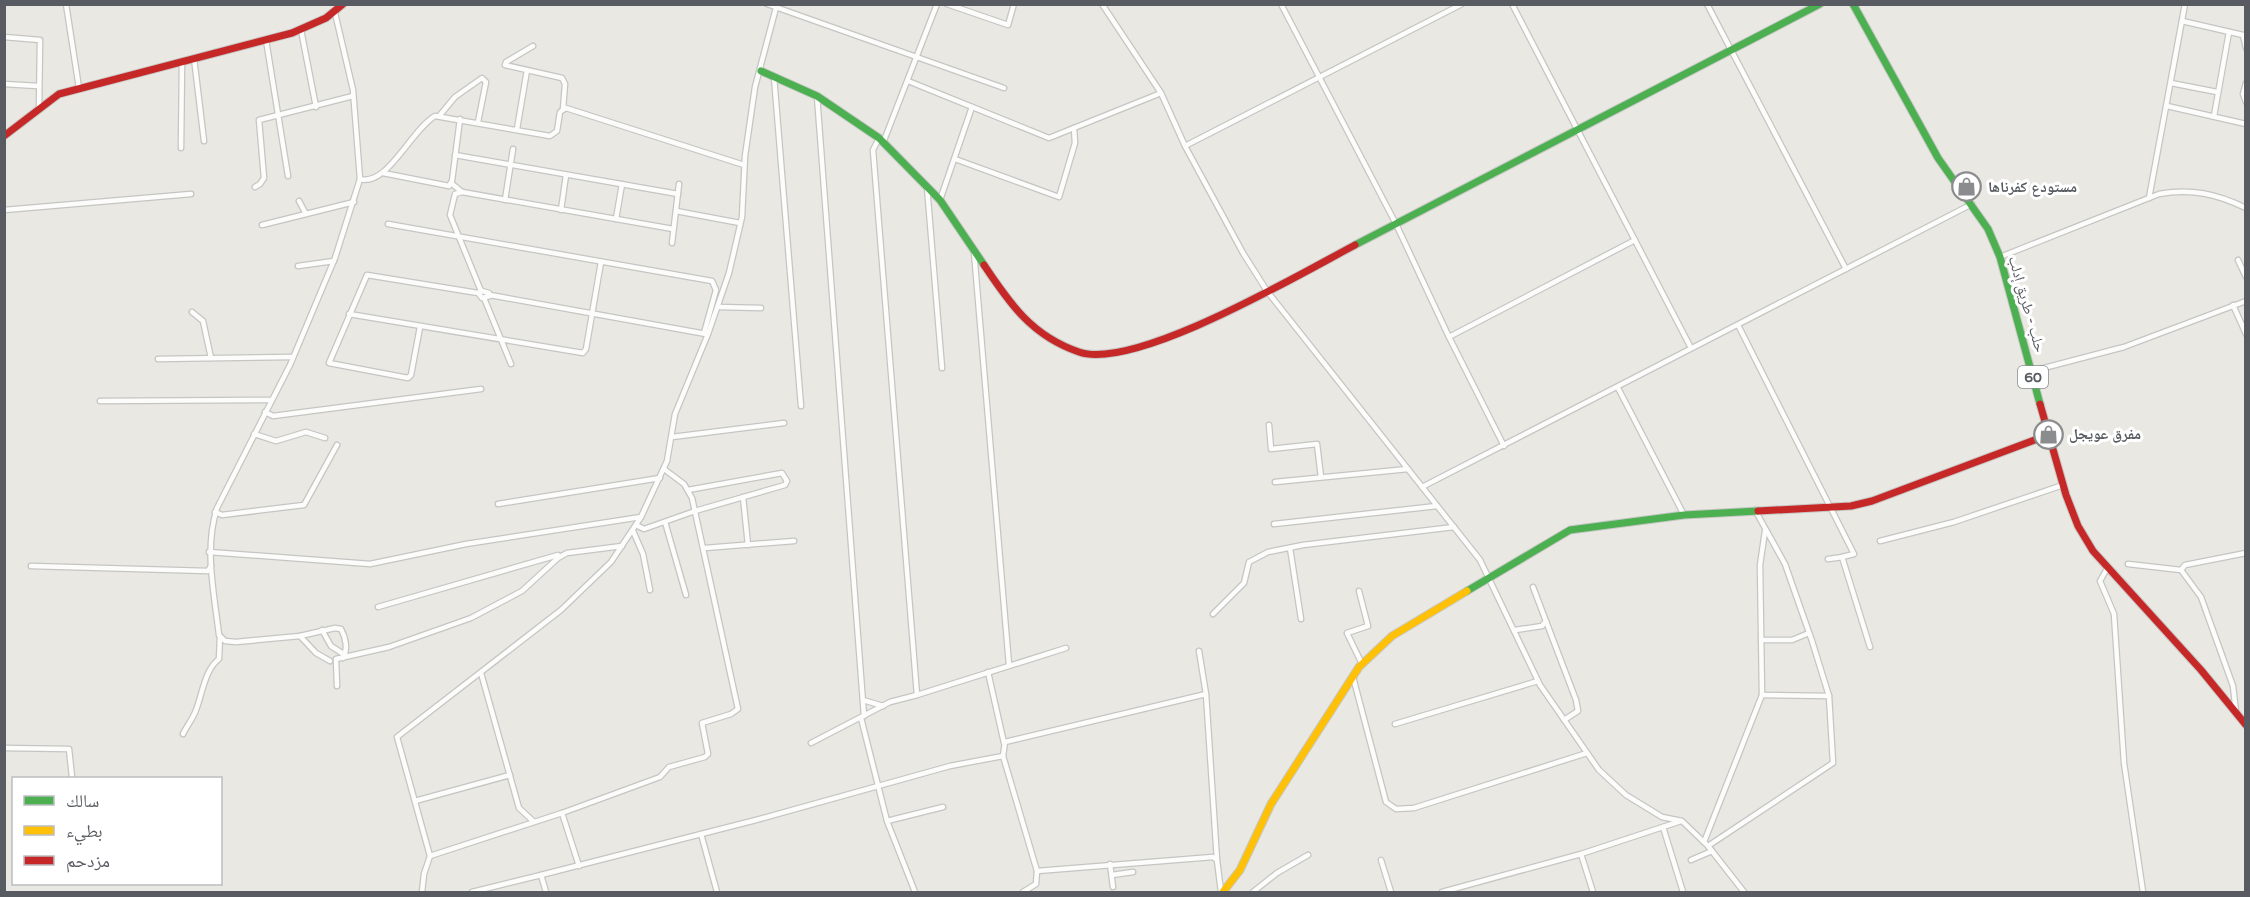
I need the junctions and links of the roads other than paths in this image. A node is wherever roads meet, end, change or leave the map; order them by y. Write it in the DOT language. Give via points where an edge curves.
graph roads {
  1 [pos="66,4"];
  2 [pos="343,4"];
  3 [pos="767,4"];
  4 [pos="937,4"];
  5 [pos="946,4"];
  6 [pos="1014,4"];
  7 [pos="1102,4"];
  8 [pos="1281,4"];
  9 [pos="1462,4"];
  10 [pos="1512,4"];
  11 [pos="1707,4"];
  12 [pos="1820,4"];
  13 [pos="1853,4"];
  14 [pos="2186,4"];
  15 [pos="776,6"];
  16 [pos="334,13"];
  17 [pos="2182,21"];
  18 [pos="301,30"];
  19 [pos="2229,32"];
  20 [pos="4,37"];
  21 [pos="266,39"];
  22 [pos="533,46"];
  23 [pos="2246,48"];
  24 [pos="1731,51"];
  25 [pos="917,57"];
  26 [pos="194,58"];
  27 [pos="182,61"];
  28 [pos="527,70"];
  29 [pos="760,71"];
  30 [pos="773,76"];
  31 [pos="1318,78"];
  32 [pos="908,81"];
  33 [pos="2171,83"];
  34 [pos="2246,83"];
  35 [pos="4,84"];
  36 [pos="38,86"];
  37 [pos="80,88"];
  38 [pos="1004,88"];
  39 [pos="2217,92"];
  40 [pos="1161,93"];
  41 [pos="353,96"];
  42 [pos="818,96"];
  43 [pos="2246,102"];
  44 [pos="2167,106"];
  45 [pos="315,107"];
  46 [pos="972,107"];
  47 [pos="39,109"];
  48 [pos="563,109"];
  49 [pos="279,115"];
  50 [pos="440,115"];
  51 [pos="2214,116"];
  52 [pos="460,119"];
  53 [pos="478,122"];
  54 [pos="2246,124"];
  55 [pos="1074,128"];
  56 [pos="517,129"];
  57 [pos="1578,131"];
  58 [pos="4,136"];
  59 [pos="881,140"];
  60 [pos="204,141"];
  61 [pos="1185,146"];
  62 [pos="181,148"];
  63 [pos="513,149"];
  64 [pos="455,155"];
  65 [pos="955,159"];
  66 [pos="510,165"];
  67 [pos="744,165"];
  68 [pos="383,173"];
  69 [pos="566,174"];
  70 [pos="288,176"];
  71 [pos="360,178"];
  72 [pos="451,183"];
  73 [pos="622,184"];
  74 [pos="680,184"];
  75 [pos="927,184"];
  76 [pos="255,186"];
  77 [pos="462,192"];
  78 [pos="191,194"];
  79 [pos="678,194"];
  80 [pos="2149,198"];
  81 [pos="505,200"];
  82 [pos="940,200"];
  83 [pos="299,201"];
  84 [pos="354,202"];
  85 [pos="1972,204"];
  86 [pos="2246,208"];
  87 [pos="4,210"];
  88 [pos="561,210"];
  89 [pos="676,211"];
  90 [pos="306,214"];
  91 [pos="616,219"];
  92 [pos="741,223"];
  93 [pos="388,224"];
  94 [pos="1396,224"];
  95 [pos="262,225"];
  96 [pos="674,229"];
  97 [pos="459,237"];
  98 [pos="1635,240"];
  99 [pos="672,243"];
  100 [pos="974,251"];
  101 [pos="2000,257"];
  102 [pos="2238,260"];
  103 [pos="334,261"];
  104 [pos="601,262"];
  105 [pos="298,266"];
  106 [pos="1846,269"];
  107 [pos="2246,276"];
  108 [pos="1267,291"];
  109 [pos="479,292"];
  110 [pos="490,295"];
  111 [pos="484,298"];
  112 [pos="2246,301"];
  113 [pos="2233,306"];
  114 [pos="718,307"];
  115 [pos="760,308"];
  116 [pos="192,312"];
  117 [pos="592,313"];
  118 [pos="349,314"];
  119 [pos="1738,326"];
  120 [pos="420,327"];
  121 [pos="706,334"];
  122 [pos="2246,334"];
  123 [pos="1449,338"];
  124 [pos="501,340"];
  125 [pos="1691,348"];
  126 [pos="292,357"];
  127 [pos="211,358"];
  128 [pos="158,359"];
  129 [pos="511,364"];
  130 [pos="942,368"];
  131 [pos="2032,371"];
  132 [pos="1618,388"];
  133 [pos="481,389"];
  134 [pos="272,400"];
  135 [pos="100,401"];
  136 [pos="801,406"];
  137 [pos="265,412"];
  138 [pos="784,423"];
  139 [pos="1269,425"];
  140 [pos="254,434"];
  141 [pos="2048,435"];
  142 [pos="672,437"];
  143 [pos="326,438"];
  144 [pos="337,445"];
  145 [pos="1504,446"];
  146 [pos="664,469"];
  147 [pos="1408,469"];
  148 [pos="1321,477"];
  149 [pos="660,478"];
  150 [pos="1275,482"];
  151 [pos="2063,485"];
  152 [pos="1422,487"];
  153 [pos="688,490"];
  154 [pos="743,497"];
  155 [pos="498,504"];
  156 [pos="1437,506"];
  157 [pos="1833,507"];
  158 [pos="1755,510"];
  159 [pos="695,511"];
  160 [pos="215,512"];
  161 [pos="1684,515"];
  162 [pos="641,517"];
  163 [pos="665,522"];
  164 [pos="1274,524"];
  165 [pos="1454,527"];
  166 [pos="634,528"];
  167 [pos="1766,531"];
  168 [pos="794,541"];
  169 [pos="1880,541"];
  170 [pos="748,545"];
  171 [pos="622,546"];
  172 [pos="705,548"];
  173 [pos="1290,548"];
  174 [pos="209,552"];
  175 [pos="567,553"];
  176 [pos="2246,553"];
  177 [pos="1843,557"];
  178 [pos="1828,560"];
  179 [pos="2128,564"];
  180 [pos="31,566"];
  181 [pos="211,566"];
  182 [pos="2108,567"];
  183 [pos="2181,570"];
  184 [pos="1491,578"];
  185 [pos="1533,587"];
  186 [pos="650,590"];
  187 [pos="1359,591"];
  188 [pos="686,595"];
  189 [pos="378,607"];
  190 [pos="1213,614"];
  191 [pos="1301,619"];
  192 [pos="1546,621"];
  193 [pos="322,630"];
  194 [pos="1515,630"];
  195 [pos="1809,633"];
  196 [pos="220,636"];
  197 [pos="300,636"];
  198 [pos="1761,640"];
  199 [pos="1870,646"];
  200 [pos="1066,648"];
  201 [pos="1199,651"];
  202 [pos="344,656"];
  203 [pos="330,661"];
  204 [pos="1362,664"];
  205 [pos="1009,665"];
  206 [pos="988,672"];
  207 [pos="481,673"];
  208 [pos="1353,677"];
  209 [pos="1538,681"];
  210 [pos="337,686"];
  211 [pos="1206,694"];
  212 [pos="1762,695"];
  213 [pos="917,696"];
  214 [pos="1828,696"];
  215 [pos="863,700"];
  216 [pos="883,706"];
  217 [pos="2236,712"];
  218 [pos="862,717"];
  219 [pos="1564,720"];
  220 [pos="1395,724"];
  221 [pos="2246,725"];
  222 [pos="183,734"];
  223 [pos="811,743"];
  224 [pos="1004,745"];
  225 [pos="4,748"];
  226 [pos="1587,753"];
  227 [pos="1003,756"];
  228 [pos="510,775"];
  229 [pos="72,777"];
  230 [pos="877,787"];
  231 [pos="415,801"];
  232 [pos="943,807"];
  233 [pos="562,813"];
  234 [pos="533,821"];
  235 [pos="887,821"];
  236 [pos="1682,821"];
  237 [pos="1664,827"];
  238 [pos="701,834"];
  239 [pos="1706,844"];
  240 [pos="1712,851"];
  241 [pos="1308,855"];
  242 [pos="1581,855"];
  243 [pos="430,856"];
  244 [pos="1217,860"];
  245 [pos="1381,860"];
  246 [pos="1691,860"];
  247 [pos="1110,864"];
  248 [pos="579,866"];
  249 [pos="1037,871"];
  250 [pos="1133,873"];
  251 [pos="541,875"];
  252 [pos="1112,875"];
  253 [pos="1113,887"];
  254 [pos="422,892"];
  255 [pos="472,892"];
  256 [pos="546,892"];
  257 [pos="717,892"];
  258 [pos="915,892"];
  259 [pos="1023,892"];
  260 [pos="1223,892"];
  261 [pos="1253,892"];
  262 [pos="1391,892"];
  263 [pos="1442,892"];
  264 [pos="1593,892"];
  265 [pos="1683,892"];
  266 [pos="1743,892"];
  267 [pos="2143,892"];
  1 -- 37 [label="street"];
  2 -- 16 [label="main road"];
  3 -- 15 [label="street"];
  4 -- 25 [label="street"];
  5 -- 6 [label="street" via="1008,25"];
  7 -- 40 [label="street"];
  8 -- 31 [label="street"];
  9 -- 31 [label="street"];
  10 -- 57 [label="street"];
  11 -- 24 [label="street"];
  12 -- 24 [label="main road"];
  13 -- 85 [label="main road, حلب - طريق إدلب / 60" via="1938,158"];
  14 -- 17 [label="street"];
  15 -- 25 [label="street"];
  15 -- 29 [label="street"];
  16 -- 18 [label="main road"];
  16 -- 41 [label="street"];
  17 -- 19 [label="street"];
  17 -- 33 [label="street"];
  18 -- 21 [label="main road"];
  18 -- 45 [label="street"];
  19 -- 23 [label="street" via="2243,35"];
  19 -- 39 [label="street"];
  20 -- 36 [label="street" via="40,40"];
  21 -- 26 [label="main road"];
  21 -- 49 [label="street"];
  22 -- 28 [label="street" via="505,63"];
  24 -- 57 [label="main road"];
  24 -- 106 [label="street"];
  25 -- 32 [label="street"];
  25 -- 38 [label="street"];
  26 -- 27 [label="main road"];
  26 -- 60 [label="street"];
  27 -- 37 [label="main road"];
  27 -- 62 [label="street"];
  28 -- 48 [label="street" via="563,79"];
  28 -- 56 [label="street"];
  29 -- 30 [label="main road"];
  29 -- 67 [label="street"];
  30 -- 42 [label="main road"];
  30 -- 136 [label="street"];
  31 -- 61 [label="street"];
  31 -- 94 [label="street"];
  32 -- 46 [label="street"];
  32 -- 59 [label="street"];
  33 -- 39 [label="street"];
  33 -- 44 [label="street"];
  34 -- 43 [label="street"];
  35 -- 36 [label="street"];
  36 -- 47 [label="street"];
  37 -- 47 [label="main road" via="59,94"];
  39 -- 51 [label="street"];
  40 -- 55 [label="street"];
  40 -- 61 [label="street"];
  41 -- 45 [label="street"];
  41 -- 71 [label="street"];
  42 -- 59 [label="main road"];
  42 -- 215 [label="street"];
  44 -- 51 [label="street"];
  44 -- 80 [label="street"];
  45 -- 49 [label="street"];
  46 -- 55 [label="street" via="1049,138"];
  46 -- 65 [label="street"];
  47 -- 58 [label="main road"];
  48 -- 56 [label="street" via="557,131 552,135"];
  48 -- 67 [label="street"];
  49 -- 70 [label="street"];
  49 -- 76 [label="street" via="259,120 264,178"];
  50 -- 52 [label="street"];
  50 -- 53 [label="street" via="455,97 482,78 486,84"];
  50 -- 68 [label="street" via="420,128"];
  51 -- 54 [label="street"];
  52 -- 53 [label="street"];
  52 -- 64 [label="street"];
  53 -- 56 [label="street"];
  55 -- 65 [label="street" via="1075,143 1059,197"];
  57 -- 94 [label="main road"];
  57 -- 98 [label="street"];
  59 -- 75 [label="main road"];
  59 -- 213 [label="street" via="873,150"];
  61 -- 108 [label="street"];
  63 -- 66 [label="street"];
  64 -- 66 [label="street"];
  64 -- 72 [label="street"];
  65 -- 82 [label="street"];
  66 -- 69 [label="street"];
  66 -- 81 [label="street"];
  67 -- 92 [label="street"];
  68 -- 71 [label="street" via="370,180"];
  68 -- 72 [label="street" via="445,187"];
  69 -- 73 [label="street"];
  69 -- 88 [label="street"];
  71 -- 84 [label="street"];
  72 -- 77 [label="street"];
  73 -- 79 [label="street"];
  73 -- 91 [label="street"];
  74 -- 79 [label="street"];
  75 -- 82 [label="main road"];
  75 -- 130 [label="street"];
  77 -- 81 [label="street"];
  77 -- 97 [label="street" via="455,194 450,215"];
  78 -- 87 [label="street"];
  79 -- 89 [label="street"];
  80 -- 86 [label="street" via="2178,190 2218,195"];
  80 -- 101 [label="street"];
  81 -- 88 [label="street"];
  82 -- 100 [label="main road"];
  83 -- 90 [label="street"];
  84 -- 90 [label="street"];
  84 -- 103 [label="street"];
  85 -- 101 [label="main road, حلب - طريق إدلب / 60"];
  85 -- 106 [label="street"];
  88 -- 91 [label="street"];
  89 -- 92 [label="street"];
  89 -- 96 [label="street"];
  90 -- 95 [label="street"];
  91 -- 96 [label="street"];
  92 -- 114 [label="street"];
  93 -- 97 [label="street"];
  94 -- 108 [label="main road"];
  94 -- 123 [label="street"];
  96 -- 99 [label="street"];
  97 -- 104 [label="street"];
  97 -- 109 [label="street"];
  98 -- 123 [label="street"];
  98 -- 125 [label="street"];
  100 -- 108 [label="main road" via="1015,311 1049,339 1082,353 1114,355 1168,339"];
  100 -- 205 [label="street"];
  101 -- 131 [label="main road, حلب - طريق إدلب / 60"];
  102 -- 107 [label="street"];
  103 -- 105 [label="street"];
  103 -- 126 [label="street"];
  104 -- 117 [label="street"];
  104 -- 121 [label="street" via="714,282 716,290"];
  106 -- 119 [label="street"];
  108 -- 147 [label="street"];
  109 -- 110 [label="street"];
  109 -- 111 [label="street"];
  109 -- 118 [label="street" via="368,274"];
  110 -- 111 [label="street"];
  110 -- 117 [label="street"];
  111 -- 124 [label="street"];
  112 -- 113 [label="street"];
  113 -- 122 [label="street"];
  113 -- 131 [label="street" via="2124,348"];
  114 -- 115 [label="street"];
  114 -- 121 [label="street"];
  116 -- 127 [label="street" via="203,321"];
  117 -- 121 [label="street"];
  117 -- 124 [label="street" via="586,351 582,353"];
  118 -- 120 [label="street"];
  118 -- 120 [label="street" via="329,361 332,366 408,378"];
  119 -- 125 [label="street"];
  119 -- 157 [label="street"];
  120 -- 124 [label="street"];
  121 -- 142 [label="street" via="675,414"];
  123 -- 145 [label="street"];
  124 -- 129 [label="street"];
  125 -- 132 [label="street"];
  126 -- 127 [label="street"];
  126 -- 134 [label="street"];
  127 -- 128 [label="street"];
  131 -- 141 [label="main road, حلب - طريق إدلب / 60"];
  132 -- 145 [label="street"];
  132 -- 161 [label="street"];
  133 -- 137 [label="street" via="273,416"];
  134 -- 135 [label="street"];
  134 -- 137 [label="street"];
  137 -- 140 [label="street"];
  138 -- 142 [label="street"];
  139 -- 148 [label="street" via="1271,449 1317,444"];
  140 -- 143 [label="street" via="276,441 306,432"];
  140 -- 160 [label="street"];
  141 -- 151 [label="main road, حلب - طريق إدلب / 60"];
  141 -- 157 [label="main road" via="1872,501"];
  142 -- 146 [label="street"];
  144 -- 160 [label="street" via="304,505 222,515"];
  145 -- 152 [label="street"];
  146 -- 149 [label="street"];
  146 -- 153 [label="street"];
  147 -- 148 [label="street"];
  147 -- 152 [label="street"];
  148 -- 150 [label="street"];
  149 -- 155 [label="street"];
  149 -- 162 [label="street"];
  151 -- 169 [label="street" via="1954,522"];
  151 -- 182 [label="main road, حلب - طريق إدلب / 60" via="2078,526"];
  152 -- 156 [label="street"];
  153 -- 154 [label="street" via="785,475 785,484"];
  153 -- 159 [label="street"];
  154 -- 159 [label="street"];
  154 -- 170 [label="street"];
  156 -- 164 [label="street"];
  156 -- 165 [label="street"];
  157 -- 158 [label="main road"];
  157 -- 177 [label="street" via="1854,554"];
  158 -- 161 [label="main road"];
  158 -- 167 [label="street"];
  159 -- 163 [label="street"];
  159 -- 172 [label="street"];
  160 -- 174 [label="street"];
  161 -- 184 [label="main road" via="1570,530"];
  162 -- 166 [label="street"];
  162 -- 174 [label="street" via="466,544 370,564"];
  163 -- 166 [label="street" via="643,530"];
  163 -- 188 [label="street"];
  165 -- 173 [label="street"];
  165 -- 184 [label="street"];
  166 -- 171 [label="street"];
  166 -- 186 [label="street"];
  167 -- 195 [label="street" via="1785,564"];
  167 -- 198 [label="street" via="1760,565"];
  168 -- 170 [label="street"];
  170 -- 172 [label="street"];
  171 -- 175 [label="street"];
  171 -- 207 [label="street" via="611,562 561,610"];
  172 -- 233 [label="street" via="738,709 702,723 708,754 705,757 669,767 660,777"];
  173 -- 190 [label="street" via="1268,552 1249,562 1244,583"];
  173 -- 191 [label="street"];
  174 -- 181 [label="street"];
  175 -- 189 [label="street"];
  175 -- 202 [label="street" via="522,591 471,618 400,644"];
  176 -- 183 [label="street" via="2185,565"];
  177 -- 178 [label="street"];
  177 -- 199 [label="street"];
  179 -- 183 [label="street"];
  180 -- 181 [label="street" via="208,571"];
  181 -- 196 [label="street"];
  182 -- 217 [label="main road, حلب - طريق إدلب / 60"];
  182 -- 267 [label="street" via="2100,581 2114,614 2124,763"];
  183 -- 217 [label="street" via="2201,597 2233,686"];
  184 -- 194 [label="street"];
  184 -- 204 [label="main road" via="1392,636"];
  185 -- 192 [label="street"];
  187 -- 204 [label="street" via="1368,626 1347,633"];
  192 -- 194 [label="street" via="1542,626"];
  192 -- 219 [label="street" via="1578,711"];
  193 -- 197 [label="street"];
  193 -- 202 [label="street" via="331,646"];
  193 -- 202 [label="street" via="341,629"];
  194 -- 209 [label="street"];
  195 -- 198 [label="street" via="1792,640"];
  195 -- 214 [label="street"];
  196 -- 197 [label="street" via="236,642"];
  196 -- 222 [label="street" via="219,659 213,663 197,709"];
  197 -- 203 [label="street"];
  198 -- 212 [label="street"];
  200 -- 205 [label="street"];
  201 -- 211 [label="street"];
  202 -- 210 [label="street" via="336,659"];
  204 -- 208 [label="main road"];
  205 -- 206 [label="street"];
  206 -- 213 [label="street"];
  206 -- 224 [label="street"];
  207 -- 228 [label="street"];
  207 -- 231 [label="street" via="397,737"];
  208 -- 226 [label="street" via="1386,802 1396,809 1414,808"];
  208 -- 260 [label="main road" via="1271,804 1240,870"];
  209 -- 219 [label="street"];
  209 -- 220 [label="street"];
  211 -- 224 [label="street"];
  211 -- 244 [label="street"];
  212 -- 214 [label="street"];
  212 -- 239 [label="street"];
  213 -- 216 [label="street"];
  214 -- 239 [label="street" via="1833,763"];
  215 -- 216 [label="street"];
  215 -- 218 [label="street"];
  216 -- 218 [label="street"];
  217 -- 221 [label="main road, حلب - طريق إدلب / 60"];
  218 -- 223 [label="street"];
  218 -- 230 [label="street"];
  219 -- 226 [label="street"];
  224 -- 227 [label="street"];
  225 -- 229 [label="street" via="69,749"];
  226 -- 236 [label="street" via="1626,795 1662,817"];
  227 -- 230 [label="street"];
  227 -- 249 [label="street"];
  228 -- 231 [label="street"];
  228 -- 234 [label="street" via="519,808"];
  230 -- 235 [label="street"];
  230 -- 238 [label="street"];
  231 -- 243 [label="street"];
  232 -- 235 [label="street"];
  233 -- 234 [label="street"];
  233 -- 248 [label="street"];
  234 -- 243 [label="street"];
  235 -- 258 [label="street"];
  236 -- 237 [label="street"];
  236 -- 239 [label="street"];
  237 -- 242 [label="street"];
  237 -- 265 [label="street"];
  238 -- 248 [label="street"];
  238 -- 257 [label="street"];
  239 -- 240 [label="street"];
  240 -- 246 [label="street"];
  240 -- 266 [label="street"];
  241 -- 261 [label="street"];
  242 -- 263 [label="street"];
  242 -- 264 [label="street"];
  243 -- 254 [label="street"];
  244 -- 247 [label="street" via="1213,857"];
  244 -- 260 [label="street"];
  245 -- 262 [label="street"];
  247 -- 249 [label="street"];
  247 -- 252 [label="street"];
  248 -- 251 [label="street"];
  249 -- 259 [label="street" via="1036,884"];
  250 -- 252 [label="street"];
  251 -- 255 [label="street"];
  251 -- 256 [label="street"];
  252 -- 253 [label="street"];
}
